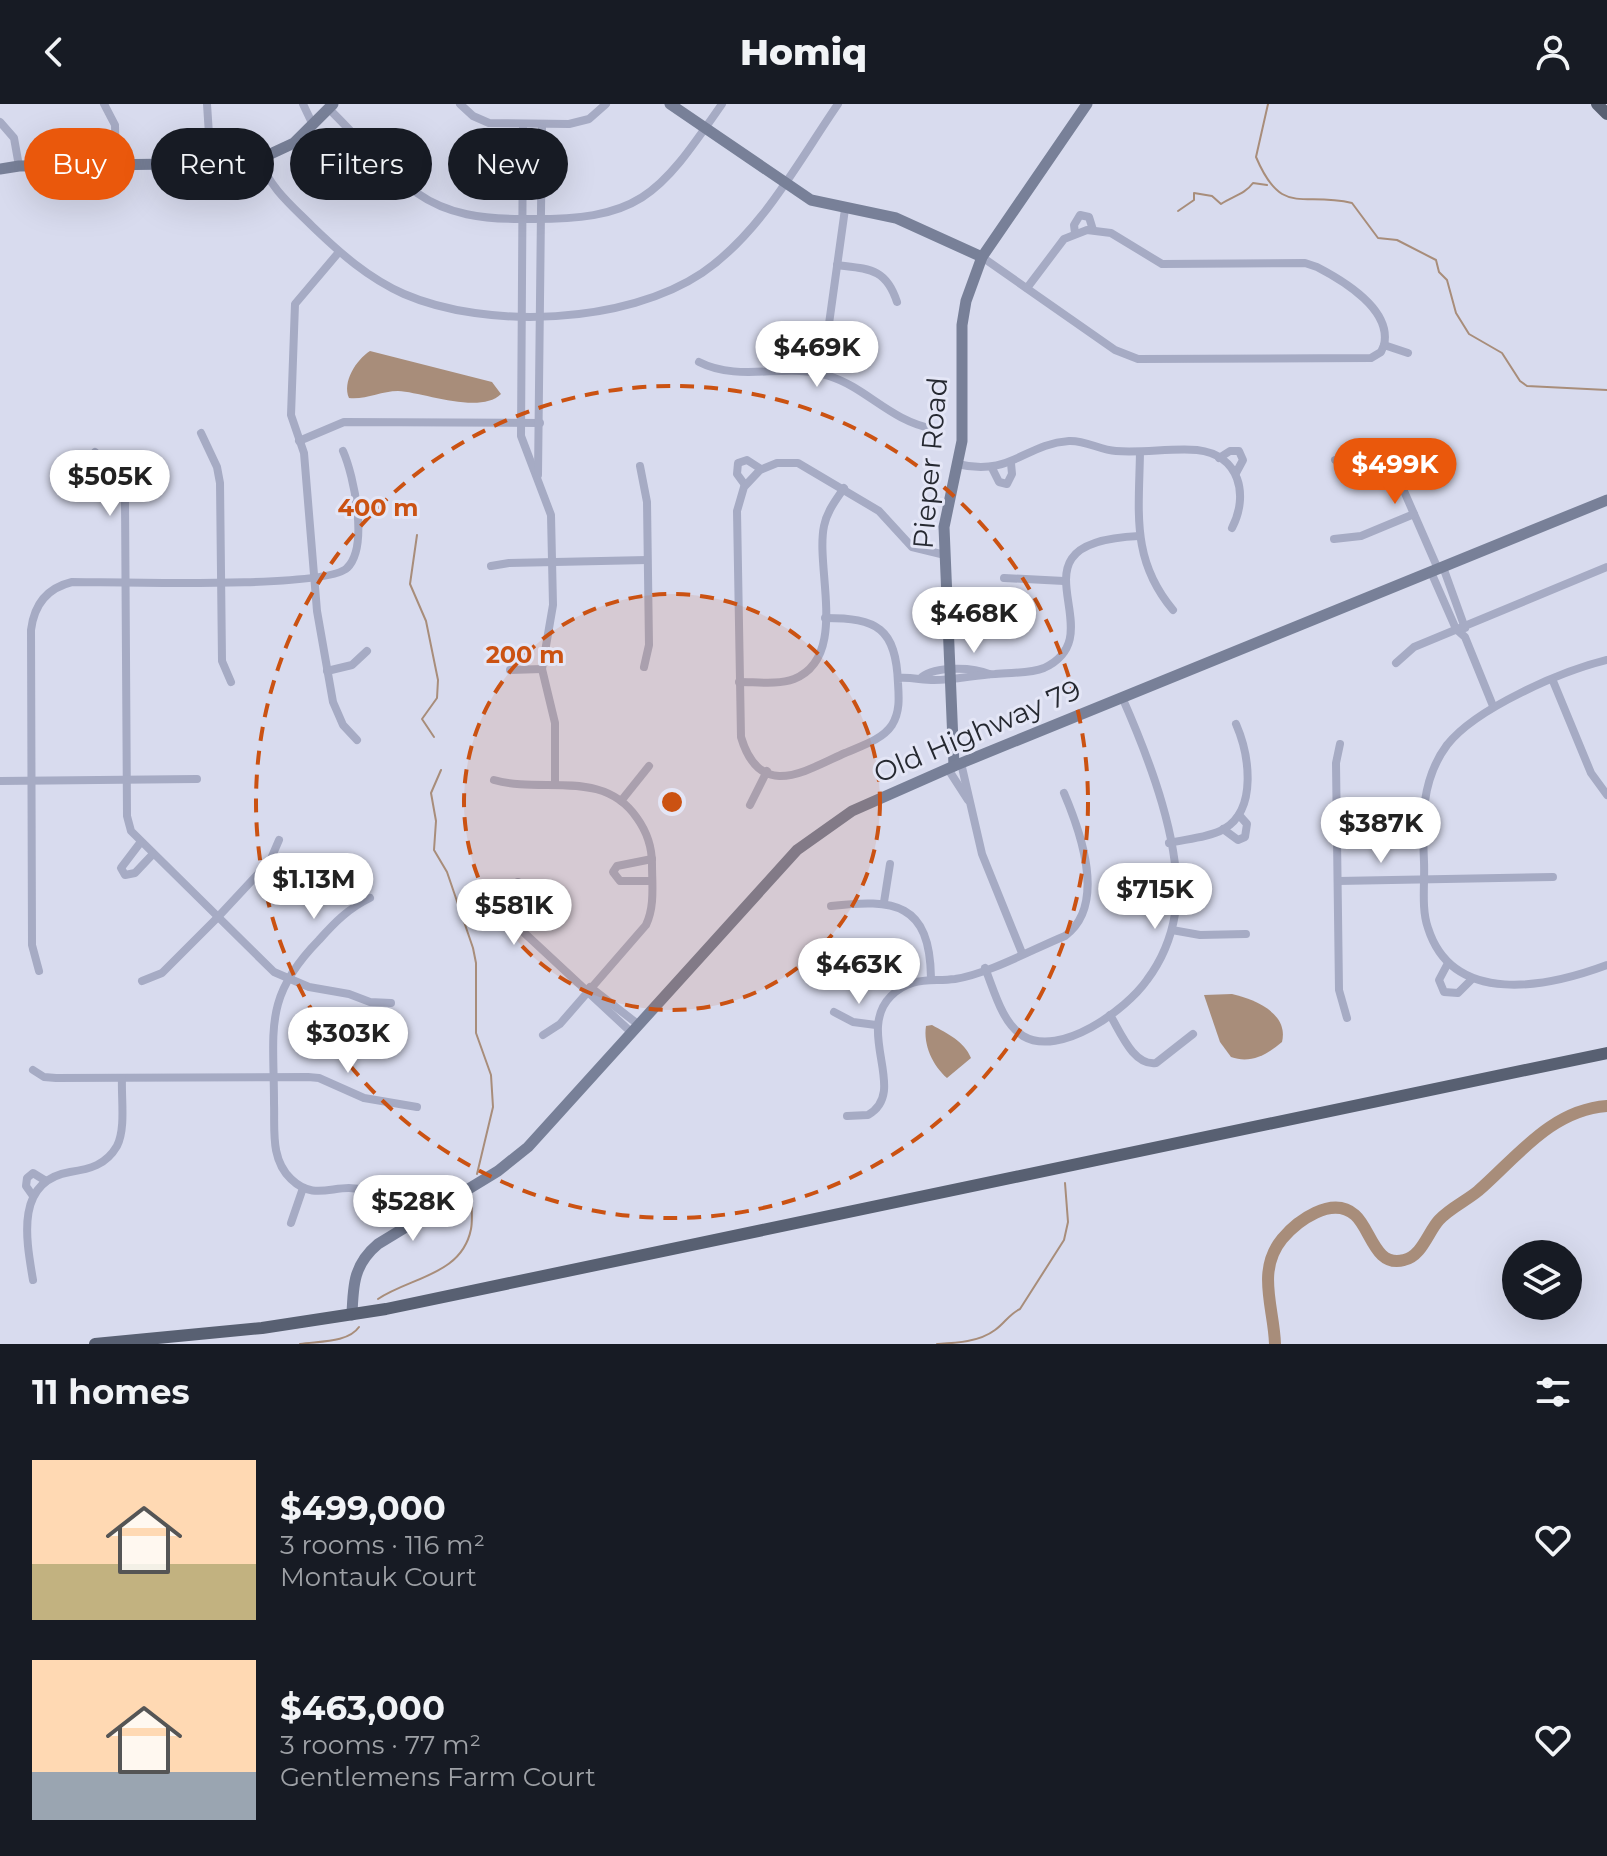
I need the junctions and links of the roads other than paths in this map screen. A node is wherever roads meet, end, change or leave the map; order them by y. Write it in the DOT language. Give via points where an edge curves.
graph roads {
  1 [pos="104,104"];
  2 [pos="207,104"];
  3 [pos="303,104"];
  4 [pos="460,104"];
  5 [pos="606,104"];
  6 [pos="670,104"];
  7 [pos="722,104"];
  8 [pos="838,104"];
  9 [pos="1087,104"];
  10 [pos="1597,104"];
  11 [pos="330,106"];
  12 [pos="1607,114"];
  13 [pos="0,122"];
  14 [pos="523,124"];
  15 [pos="542,124"];
  16 [pos="313,125"];
  17 [pos="115,128"];
  18 [pos="209,128"];
  19 [pos="705,129"];
  20 [pos="274,153"];
  21 [pos="19,166"];
  22 [pos="24,166"];
  23 [pos="0,169"];
  24 [pos="783,183"];
  25 [pos="274,186"];
  26 [pos="845,209"];
  27 [pos="522,219"];
  28 [pos="541,219"];
  29 [pos="1093,230"];
  30 [pos="1075,233"];
  31 [pos="339,252"];
  32 [pos="982,257"];
  33 [pos="837,265"];
  34 [pos="1027,288"];
  35 [pos="897,302"];
  36 [pos="521,315"];
  37 [pos="541,315"];
  38 [pos="1384,345"];
  39 [pos="1408,353"];
  40 [pos="699,362"];
  41 [pos="822,374"];
  42 [pos="520,423"];
  43 [pos="540,423"];
  44 [pos="934,429"];
  45 [pos="201,433"];
  46 [pos="299,441"];
  47 [pos="343,451"];
  48 [pos="95,452"];
  49 [pos="1140,452"];
  50 [pos="1219,458"];
  51 [pos="1335,460"];
  52 [pos="1011,463"];
  53 [pos="957,464"];
  54 [pos="640,466"];
  55 [pos="992,468"];
  56 [pos="761,469"];
  57 [pos="1236,473"];
  58 [pos="538,480"];
  59 [pos="745,485"];
  60 [pos="844,488"];
  61 [pos="1607,500"];
  62 [pos="1414,514"];
  63 [pos="1232,528"];
  64 [pos="1139,536"];
  65 [pos="1334,539"];
  66 [pos="945,555"];
  67 [pos="647,560"];
  68 [pos="552,562"];
  69 [pos="491,566"];
  70 [pos="1607,567"];
  71 [pos="1437,569"];
  72 [pos="314,578"];
  73 [pos="1004,578"];
  74 [pos="1064,581"];
  75 [pos="126,582"];
  76 [pos="222,582"];
  77 [pos="1173,610"];
  78 [pos="825,618"];
  79 [pos="1466,625"];
  80 [pos="1456,629"];
  81 [pos="1465,637"];
  82 [pos="367,651"];
  83 [pos="1607,660"];
  84 [pos="1396,663"];
  85 [pos="644,667"];
  86 [pos="542,669"];
  87 [pos="510,670"];
  88 [pos="327,671"];
  89 [pos="951,675"];
  90 [pos="898,678"];
  91 [pos="1553,681"];
  92 [pos="231,682"];
  93 [pos="739,682"];
  94 [pos="1122,697"];
  95 [pos="1493,706"];
  96 [pos="1236,724"];
  97 [pos="357,740"];
  98 [pos="1340,744"];
  99 [pos="649,766"];
  100 [pos="954,766"];
  101 [pos="767,771"];
  102 [pos="197,779"];
  103 [pos="494,780"];
  104 [pos="0,781"];
  105 [pos="127,781"];
  106 [pos="32,782"];
  107 [pos="555,785"];
  108 [pos="1064,793"];
  109 [pos="1607,795"];
  110 [pos="968,800"];
  111 [pos="621,801"];
  112 [pos="750,805"];
  113 [pos="1239,815"];
  114 [pos="1223,829"];
  115 [pos="279,840"];
  116 [pos="140,843"];
  117 [pos="1169,843"];
  118 [pos="152,855"];
  119 [pos="652,859"];
  120 [pos="890,864"];
  121 [pos="1553,877"];
  122 [pos="652,881"];
  123 [pos="1338,881"];
  124 [pos="1425,881"];
  125 [pos="518,882"];
  126 [pos="370,898"];
  127 [pos="884,902"];
  128 [pos="831,906"];
  129 [pos="217,918"];
  130 [pos="1172,930"];
  131 [pos="1246,934"];
  132 [pos="1022,953"];
  133 [pos="1448,963"];
  134 [pos="1607,965"];
  135 [pos="985,968"];
  136 [pos="39,971"];
  137 [pos="286,978"];
  138 [pos="931,978"];
  139 [pos="1472,979"];
  140 [pos="142,981"];
  141 [pos="590,991"];
  142 [pos="391,1003"];
  143 [pos="834,1012"];
  144 [pos="1110,1015"];
  145 [pos="1347,1018"];
  146 [pos="876,1025"];
  147 [pos="636,1029"];
  148 [pos="1193,1034"];
  149 [pos="543,1035"];
  150 [pos="1607,1053"];
  151 [pos="33,1070"];
  152 [pos="274,1077"];
  153 [pos="122,1078"];
  154 [pos="417,1107"];
  155 [pos="847,1116"];
  156 [pos="46,1181"];
  157 [pos="303,1188"];
  158 [pos="33,1196"];
  159 [pos="291,1223"];
  160 [pos="405,1227"];
  161 [pos="33,1280"];
  162 [pos="352,1315"];
  163 [pos="190,1340"];
  164 [pos="95,1344"];
  1 -- 17 [label="street"];
  2 -- 18 [label="street"];
  3 -- 16 [label="street"];
  4 -- 14 [label="street" via="481,121"];
  5 -- 15 [label="street" via="580,123"];
  6 -- 19 [label="street"];
  7 -- 19 [label="street"];
  8 -- 24 [label="street"];
  9 -- 32 [label="street, Pieper Road"];
  10 -- 12 [label="main road"];
  11 -- 16 [label="street"];
  11 -- 27 [label="street" via="403,181 431,201 465,215"];
  13 -- 21 [label="street" via="14,138"];
  14 -- 15 [label="street"];
  14 -- 27 [label="street"];
  15 -- 28 [label="street"];
  16 -- 20 [label="street"];
  19 -- 24 [label="street"];
  19 -- 28 [label="street" via="673,172 640,200 595,217"];
  21 -- 22 [label="street"];
  21 -- 23 [label="street"];
  24 -- 26 [label="street" via="811,200"];
  24 -- 37 [label="street" via="733,247 680,286 612,310"];
  25 -- 31 [label="street"];
  26 -- 32 [label="street" via="905,221"];
  26 -- 33 [label="street"];
  27 -- 28 [label="street"];
  27 -- 36 [label="street"];
  28 -- 37 [label="street"];
  29 -- 30 [label="street"];
  29 -- 30 [label="street" via="1089,217 1080,215"];
  29 -- 38 [label="street" via="1119,237 1162,264 1317,267 1377,312"];
  30 -- 34 [label="street" via="1064,239"];
  31 -- 36 [label="street" via="383,283 422,301 481,314"];
  31 -- 46 [label="street" via="295,304 291,415"];
  32 -- 34 [label="street"];
  32 -- 53 [label="street, Pieper Road" via="962,325 964,411"];
  33 -- 35 [label="street" via="883,276"];
  33 -- 41 [label="street"];
  34 -- 38 [label="street" via="1115,350 1138,359 1371,358"];
  36 -- 37 [label="street"];
  36 -- 42 [label="street"];
  37 -- 43 [label="street"];
  38 -- 39 [label="street"];
  40 -- 41 [label="street" via="722,372"];
  41 -- 44 [label="street" via="911,425"];
  42 -- 43 [label="street"];
  42 -- 46 [label="street" via="344,422"];
  42 -- 58 [label="street"];
  43 -- 58 [label="street"];
  45 -- 76 [label="street" via="220,483"];
  46 -- 72 [label="street" via="306,462"];
  47 -- 72 [label="street" via="353,478 357,554 341,573"];
  48 -- 75 [label="street" via="123,489"];
  49 -- 50 [label="street" via="1198,450"];
  49 -- 52 [label="street" via="1066,441"];
  49 -- 64 [label="street"];
  50 -- 57 [label="street"];
  50 -- 57 [label="street" via="1239,451 1243,460"];
  51 -- 62 [label="street" via="1358,452 1389,464"];
  52 -- 55 [label="street"];
  52 -- 55 [label="street" via="1007,484 999,482"];
  53 -- 55 [label="street"];
  53 -- 66 [label="street, Pieper Road" via="948,499"];
  54 -- 67 [label="street" via="647,502"];
  56 -- 59 [label="street"];
  56 -- 59 [label="street" via="747,460 738,463 737,474"];
  56 -- 60 [label="street" via="798,463"];
  57 -- 63 [label="street" via="1243,499"];
  58 -- 68 [label="street" via="550,507"];
  59 -- 93 [label="street" via="737,511"];
  60 -- 66 [label="street" via="879,511 905,542 922,552"];
  60 -- 78 [label="street" via="823,531"];
  61 -- 71 [label="street, Old Highway 79"];
  62 -- 65 [label="street" via="1361,536"];
  62 -- 71 [label="street"];
  64 -- 74 [label="street" via="1089,543 1072,559"];
  64 -- 77 [label="street" via="1147,571"];
  66 -- 89 [label="street, Pieper Road"];
  67 -- 68 [label="street"];
  67 -- 85 [label="street" via="649,645"];
  68 -- 69 [label="street"];
  68 -- 86 [label="street" via="553,605"];
  70 -- 79 [label="street"];
  71 -- 79 [label="street"];
  71 -- 80 [label="street"];
  71 -- 94 [label="street, Old Highway 79"];
  72 -- 76 [label="street"];
  72 -- 88 [label="street"];
  73 -- 74 [label="street"];
  74 -- 89 [label="street" via="1073,625 1063,652 1042,669"];
  75 -- 76 [label="street"];
  75 -- 105 [label="street"];
  75 -- 106 [label="street" via="63,584 36,608 31,630"];
  76 -- 92 [label="street" via="222,661"];
  78 -- 90 [label="street" via="855,618 879,629 896,653"];
  78 -- 93 [label="street" via="823,649 804,673 779,682"];
  79 -- 80 [label="street"];
  79 -- 81 [label="street"];
  80 -- 81 [label="street"];
  80 -- 84 [label="street" via="1414,647"];
  81 -- 95 [label="street"];
  82 -- 88 [label="street" via="352,665"];
  83 -- 91 [label="street"];
  86 -- 87 [label="street"];
  86 -- 107 [label="street" via="555,723"];
  88 -- 97 [label="street" via="337,713"];
  89 -- 90 [label="street"];
  89 -- 100 [label="street, Pieper Road"];
  90 -- 101 [label="street" via="898,708 882,735 808,773 783,776"];
  91 -- 95 [label="street"];
  91 -- 109 [label="street" via="1591,773"];
  93 -- 101 [label="street" via="744,748"];
  94 -- 100 [label="street, Old Highway 79"];
  94 -- 117 [label="street" via="1154,772"];
  95 -- 124 [label="street" via="1464,726 1433,769 1422,817"];
  96 -- 113 [label="street" via="1246,750 1246,795"];
  98 -- 123 [label="street"];
  99 -- 111 [label="street"];
  100 -- 110 [label="street"];
  100 -- 110 [label="street"];
  100 -- 147 [label="street, Old Highway 79" via="852,811 797,850"];
  101 -- 112 [label="street"];
  102 -- 105 [label="street"];
  103 -- 107 [label="street"];
  104 -- 106 [label="street"];
  105 -- 106 [label="street"];
  105 -- 116 [label="street" via="127,816"];
  106 -- 136 [label="street" via="32,945"];
  107 -- 111 [label="street" via="596,788"];
  108 -- 132 [label="street" via="1076,823 1087,903 1071,931"];
  110 -- 132 [label="street" via="986,864"];
  111 -- 119 [label="street" via="643,828"];
  113 -- 114 [label="street"];
  113 -- 114 [label="street" via="1247,824 1245,837 1238,840"];
  114 -- 117 [label="street"];
  115 -- 129 [label="street" via="270,861"];
  116 -- 118 [label="street"];
  116 -- 118 [label="street" via="123,862 125,875 135,873"];
  117 -- 130 [label="street" via="1176,887"];
  118 -- 129 [label="street"];
  119 -- 122 [label="street"];
  119 -- 122 [label="street" via="617,866 613,872 620,881"];
  120 -- 127 [label="street"];
  121 -- 124 [label="street"];
  122 -- 141 [label="street" via="653,904 646,925"];
  123 -- 124 [label="street"];
  123 -- 145 [label="street" via="1339,990"];
  124 -- 133 [label="street" via="1428,929"];
  125 -- 141 [label="street" via="514,905 519,928"];
  126 -- 137 [label="street" via="344,913"];
  127 -- 128 [label="street"];
  127 -- 138 [label="street" via="917,923 929,953"];
  129 -- 137 [label="street"];
  129 -- 140 [label="street" via="162,973"];
  130 -- 131 [label="street"];
  130 -- 144 [label="street" via="1145,983"];
  132 -- 135 [label="street"];
  133 -- 139 [label="street"];
  133 -- 139 [label="street" via="1439,980 1444,992 1458,993"];
  134 -- 139 [label="street" via="1511,987"];
  135 -- 138 [label="street" via="957,978"];
  135 -- 144 [label="street" via="1011,1025 1030,1039 1062,1041"];
  137 -- 142 [label="street"];
  137 -- 152 [label="street" via="274,1017"];
  138 -- 146 [label="street" via="910,982 894,993"];
  141 -- 147 [label="street"];
  141 -- 149 [label="street"];
  143 -- 146 [label="street"];
  144 -- 148 [label="street" via="1138,1059 1149,1064"];
  146 -- 155 [label="street" via="883,1096 874,1112"];
  147 -- 160 [label="street, Old Highway 79" via="528,1147"];
  150 -- 162 [label="main road"];
  151 -- 153 [label="street" via="44,1077"];
  152 -- 153 [label="street"];
  152 -- 154 [label="street" via="319,1078 364,1098"];
  152 -- 157 [label="street" via="276,1155"];
  153 -- 156 [label="street" via="118,1145 99,1165"];
  156 -- 158 [label="street"];
  156 -- 158 [label="street" via="33,1173 27,1178"];
  157 -- 159 [label="street"];
  157 -- 160 [label="street" via="363,1188 385,1200"];
  158 -- 161 [label="street" via="26,1224"];
  160 -- 162 [label="street, Old Highway 79" via="360,1262"];
  162 -- 163 [label="main road"];
  163 -- 164 [label="main road"];
}
